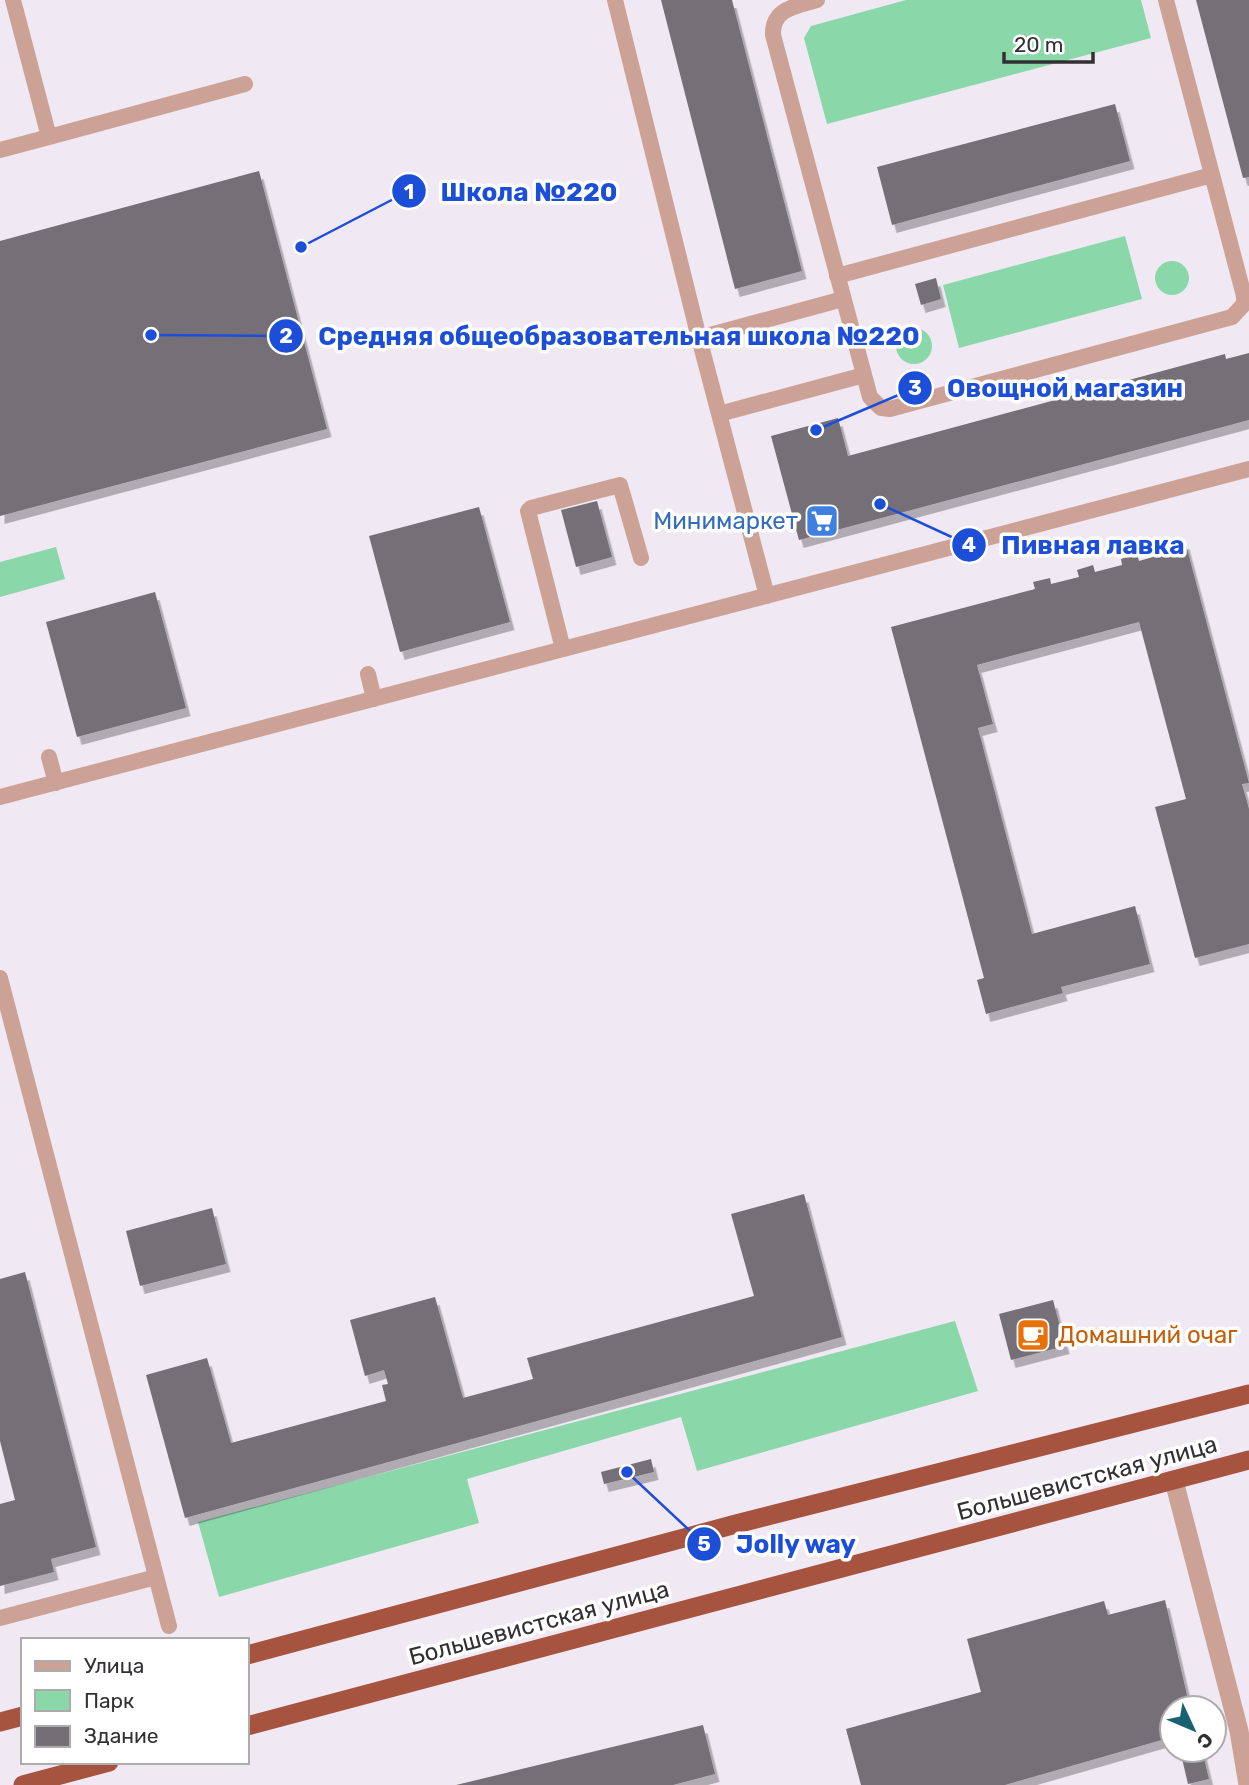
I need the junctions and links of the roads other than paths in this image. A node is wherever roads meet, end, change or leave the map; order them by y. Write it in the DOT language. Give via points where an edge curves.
graph roads {
  1 [pos="13,0"];
  2 [pos="615,0"];
  3 [pos="817,0"];
  4 [pos="1166,0"];
  5 [pos="245,84"];
  6 [pos="49,137"];
  7 [pos="0,150"];
  8 [pos="1212,175"];
  9 [pos="837,276"];
  10 [pos="844,299"];
  11 [pos="699,338"];
  12 [pos="864,375"];
  13 [pos="719,414"];
  14 [pos="1249,469"];
  15 [pos="641,558"];
  16 [pos="767,596"];
  17 [pos="563,649"];
  18 [pos="368,674"];
  19 [pos="374,699"];
  20 [pos="49,758"];
  21 [pos="56,783"];
  22 [pos="0,797"];
  23 [pos="0,978"];
  24 [pos="1249,1394"];
  25 [pos="1249,1460"];
  26 [pos="1174,1481"];
  27 [pos="156,1577"];
  28 [pos="0,1618"];
  29 [pos="169,1626"];
  30 [pos="248,1656"];
  31 [pos="21,1717"];
  32 [pos="0,1722"];
  33 [pos="248,1726"];
  34 [pos="1244,1730"];
  35 [pos="102,1764"];
  36 [pos="23,1785"];
  37 [pos="1248,1785"];
  1 -- 6 [label="lane"];
  2 -- 11 [label="lane"];
  3 -- 9 [label="lane" via="778,15 773,35"];
  4 -- 8 [label="lane"];
  5 -- 6 [label="lane"];
  6 -- 7 [label="lane"];
  8 -- 9 [label="lane"];
  8 -- 12 [label="lane" via="1244,296 1244,304 1232,317 890,409 874,403"];
  9 -- 10 [label="lane"];
  10 -- 11 [label="lane"];
  10 -- 12 [label="lane"];
  11 -- 13 [label="lane"];
  12 -- 13 [label="lane"];
  13 -- 16 [label="lane"];
  14 -- 16 [label="lane"];
  15 -- 17 [label="lane" via="620,485 527,511"];
  16 -- 17 [label="lane"];
  17 -- 19 [label="lane"];
  18 -- 19 [label="lane"];
  19 -- 21 [label="lane"];
  20 -- 21 [label="lane"];
  21 -- 22 [label="lane"];
  23 -- 27 [label="lane"];
  24 -- 30 [label="highway, Большевистская улица" via="749,1521"];
  25 -- 26 [label="highway, Большевистская улица"];
  26 -- 33 [label="highway, Большевистская улица"];
  26 -- 34 [label="street"];
  27 -- 28 [label="lane"];
  27 -- 29 [label="lane"];
  31 -- 32 [label="highway"];
  34 -- 37 [label="street"];
  35 -- 36 [label="highway"];
}
